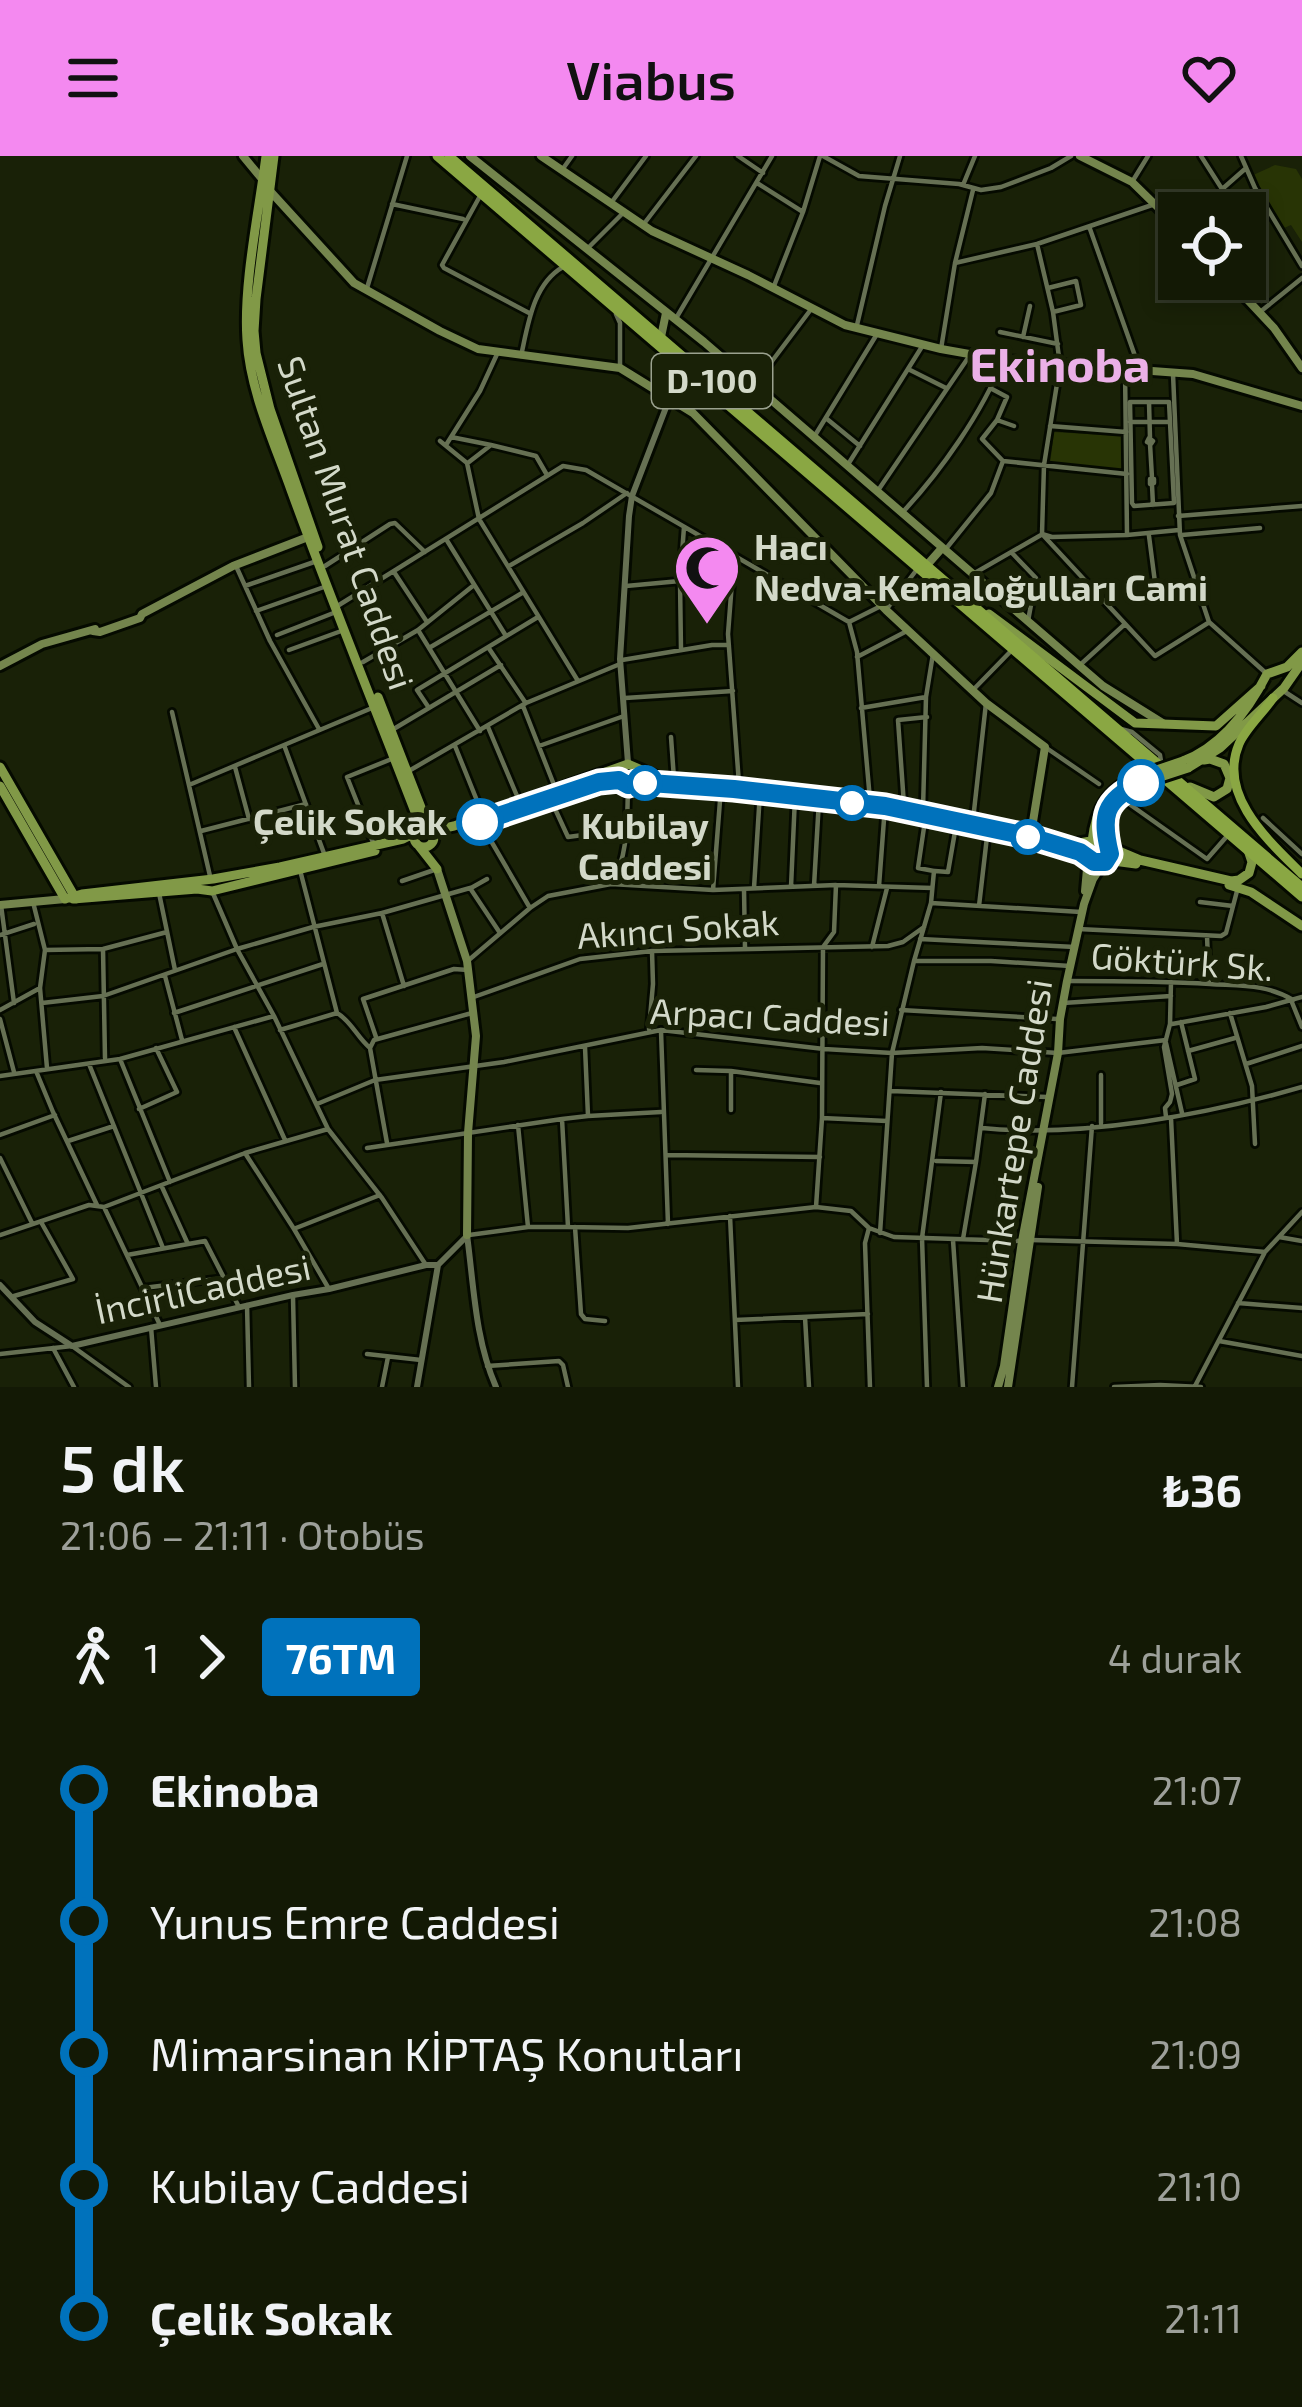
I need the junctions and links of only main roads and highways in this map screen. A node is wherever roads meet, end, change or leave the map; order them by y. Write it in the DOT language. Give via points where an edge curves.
graph roads {
  1 [pos="243,156"];
  2 [pos="270,156"];
  3 [pos="436,156"];
  4 [pos="449,156"];
  5 [pos="470,156"];
  6 [pos="541,156"];
  7 [pos="1075,156"];
  8 [pos="266,185"];
  9 [pos="1158,207"];
  10 [pos="612,269"];
  11 [pos="586,273"];
  12 [pos="1248,300"];
  13 [pos="666,313"];
  14 [pos="661,337"];
  15 [pos="1302,368"];
  16 [pos="1302,406"];
  17 [pos="311,536"];
  18 [pos="943,549"];
  19 [pos="321,564"];
  20 [pos="922,567"];
  21 [pos="975,606"];
  22 [pos="338,609"];
  23 [pos="1302,652"];
  24 [pos="1302,662"];
  25 [pos="0,666"];
  26 [pos="1267,677"];
  27 [pos="1283,691"];
  28 [pos="1165,725"];
  29 [pos="1204,760"];
  30 [pos="1185,765"];
  31 [pos="629,767"];
  32 [pos="1,777"];
  33 [pos="1174,779"];
  34 [pos="1140,780"];
  35 [pos="628,782"];
  36 [pos="553,794"];
  37 [pos="924,812"];
  38 [pos="481,819"];
  39 [pos="1031,836"];
  40 [pos="424,837"];
  41 [pos="1091,842"];
  42 [pos="1107,845"];
  43 [pos="1248,850"];
  44 [pos="1088,857"];
  45 [pos="1105,861"];
  46 [pos="437,869"];
  47 [pos="1302,874"];
  48 [pos="211,885"];
  49 [pos="1302,887"];
  50 [pos="1302,897"];
  51 [pos="72,898"];
  52 [pos="1,905"];
  53 [pos="1083,908"];
  54 [pos="1302,926"];
  55 [pos="467,1235"];
  56 [pos="1026,1240"];
  57 [pos="998,1387"];
  58 [pos="1009,1387"];
  1 -- 8 [label="main road"];
  2 -- 8 [label="main road, Sultan Murat Caddesi"];
  3 -- 20 [label="highway, D-100"];
  4 -- 11 [label="highway, D-100"];
  5 -- 10 [label="main road"];
  6 -- 16 [label="main road" via="644,225 856,328 1003,360 1193,374"];
  7 -- 9 [label="main road" via="1132,182"];
  8 -- 17 [label="main road, Sultan Murat Caddesi" via="254,332"];
  8 -- 39 [label="main road" via="342,272 440,331 478,349 620,368 693,413 884,608 986,704 1045,747"];
  10 -- 11 [label="main road"];
  10 -- 13 [label="main road"];
  11 -- 14 [label="highway, D-100"];
  12 -- 15 [label="main road"];
  13 -- 14 [label="main road"];
  13 -- 18 [label="main road"];
  14 -- 20 [label="highway, D-100"];
  17 -- 19 [label="main road, Sultan Murat Caddesi"];
  17 -- 25 [label="main road" via="142,614 42,644"];
  18 -- 20 [label="main road"];
  18 -- 28 [label="main road" via="1079,666"];
  19 -- 22 [label="main road, Sultan Murat Caddesi"];
  19 -- 22 [label="main road, Sultan Murat Caddesi"];
  20 -- 21 [label="highway, D-100"];
  20 -- 43 [label="highway, D-100"];
  21 -- 28 [label="main road" via="1136,723"];
  21 -- 33 [label="highway, D-100"];
  22 -- 40 [label="main road, Sultan Murat Caddesi"];
  22 -- 40 [label="main road, Sultan Murat Caddesi" via="407,772"];
  23 -- 26 [label="main road"];
  24 -- 27 [label="main road"];
  26 -- 27 [label="main road" via="1265,687"];
  26 -- 27 [label="main road" via="1285,676"];
  26 -- 28 [label="main road" via="1216,726"];
  26 -- 30 [label="main road" via="1230,729"];
  27 -- 29 [label="main road"];
  27 -- 47 [label="highway" via="1238,747 1236,782 1256,826"];
  29 -- 30 [label="main road"];
  29 -- 33 [label="main road" via="1228,772 1219,796"];
  30 -- 34 [label="main road, bridge"];
  31 -- 35 [label="main road" via="638,776"];
  31 -- 35 [label="main road" via="618,772"];
  31 -- 36 [label="main road"];
  31 -- 37 [label="main road"];
  32 -- 51 [label="main road"];
  33 -- 49 [label="highway, D-100"];
  34 -- 41 [label="main road" via="1105,798"];
  34 -- 42 [label="main road" via="1109,808"];
  35 -- 36 [label="main road"];
  35 -- 37 [label="main road"];
  36 -- 38 [label="main road"];
  36 -- 38 [label="main road"];
  37 -- 39 [label="main road"];
  37 -- 39 [label="main road"];
  38 -- 40 [label="main road"];
  39 -- 41 [label="main road"];
  39 -- 44 [label="main road"];
  40 -- 46 [label="main road"];
  40 -- 48 [label="main road"];
  40 -- 48 [label="main road"];
  41 -- 42 [label="main road"];
  41 -- 44 [label="main road"];
  42 -- 43 [label="main road" via="1231,881 1249,873"];
  42 -- 45 [label="main road"];
  43 -- 50 [label="highway, D-100"];
  44 -- 45 [label="main road"];
  44 -- 53 [label="main road"];
  45 -- 53 [label="main road"];
  45 -- 54 [label="main road" via="1238,887"];
  46 -- 55 [label="main road" via="471,998"];
  48 -- 51 [label="main road"];
  48 -- 51 [label="main road"];
  51 -- 52 [label="main road"];
  53 -- 56 [label="main road, Hünkartepe Caddesi"];
  56 -- 57 [label="main road, Hünkartepe Caddesi"];
  56 -- 58 [label="main road"];
}
